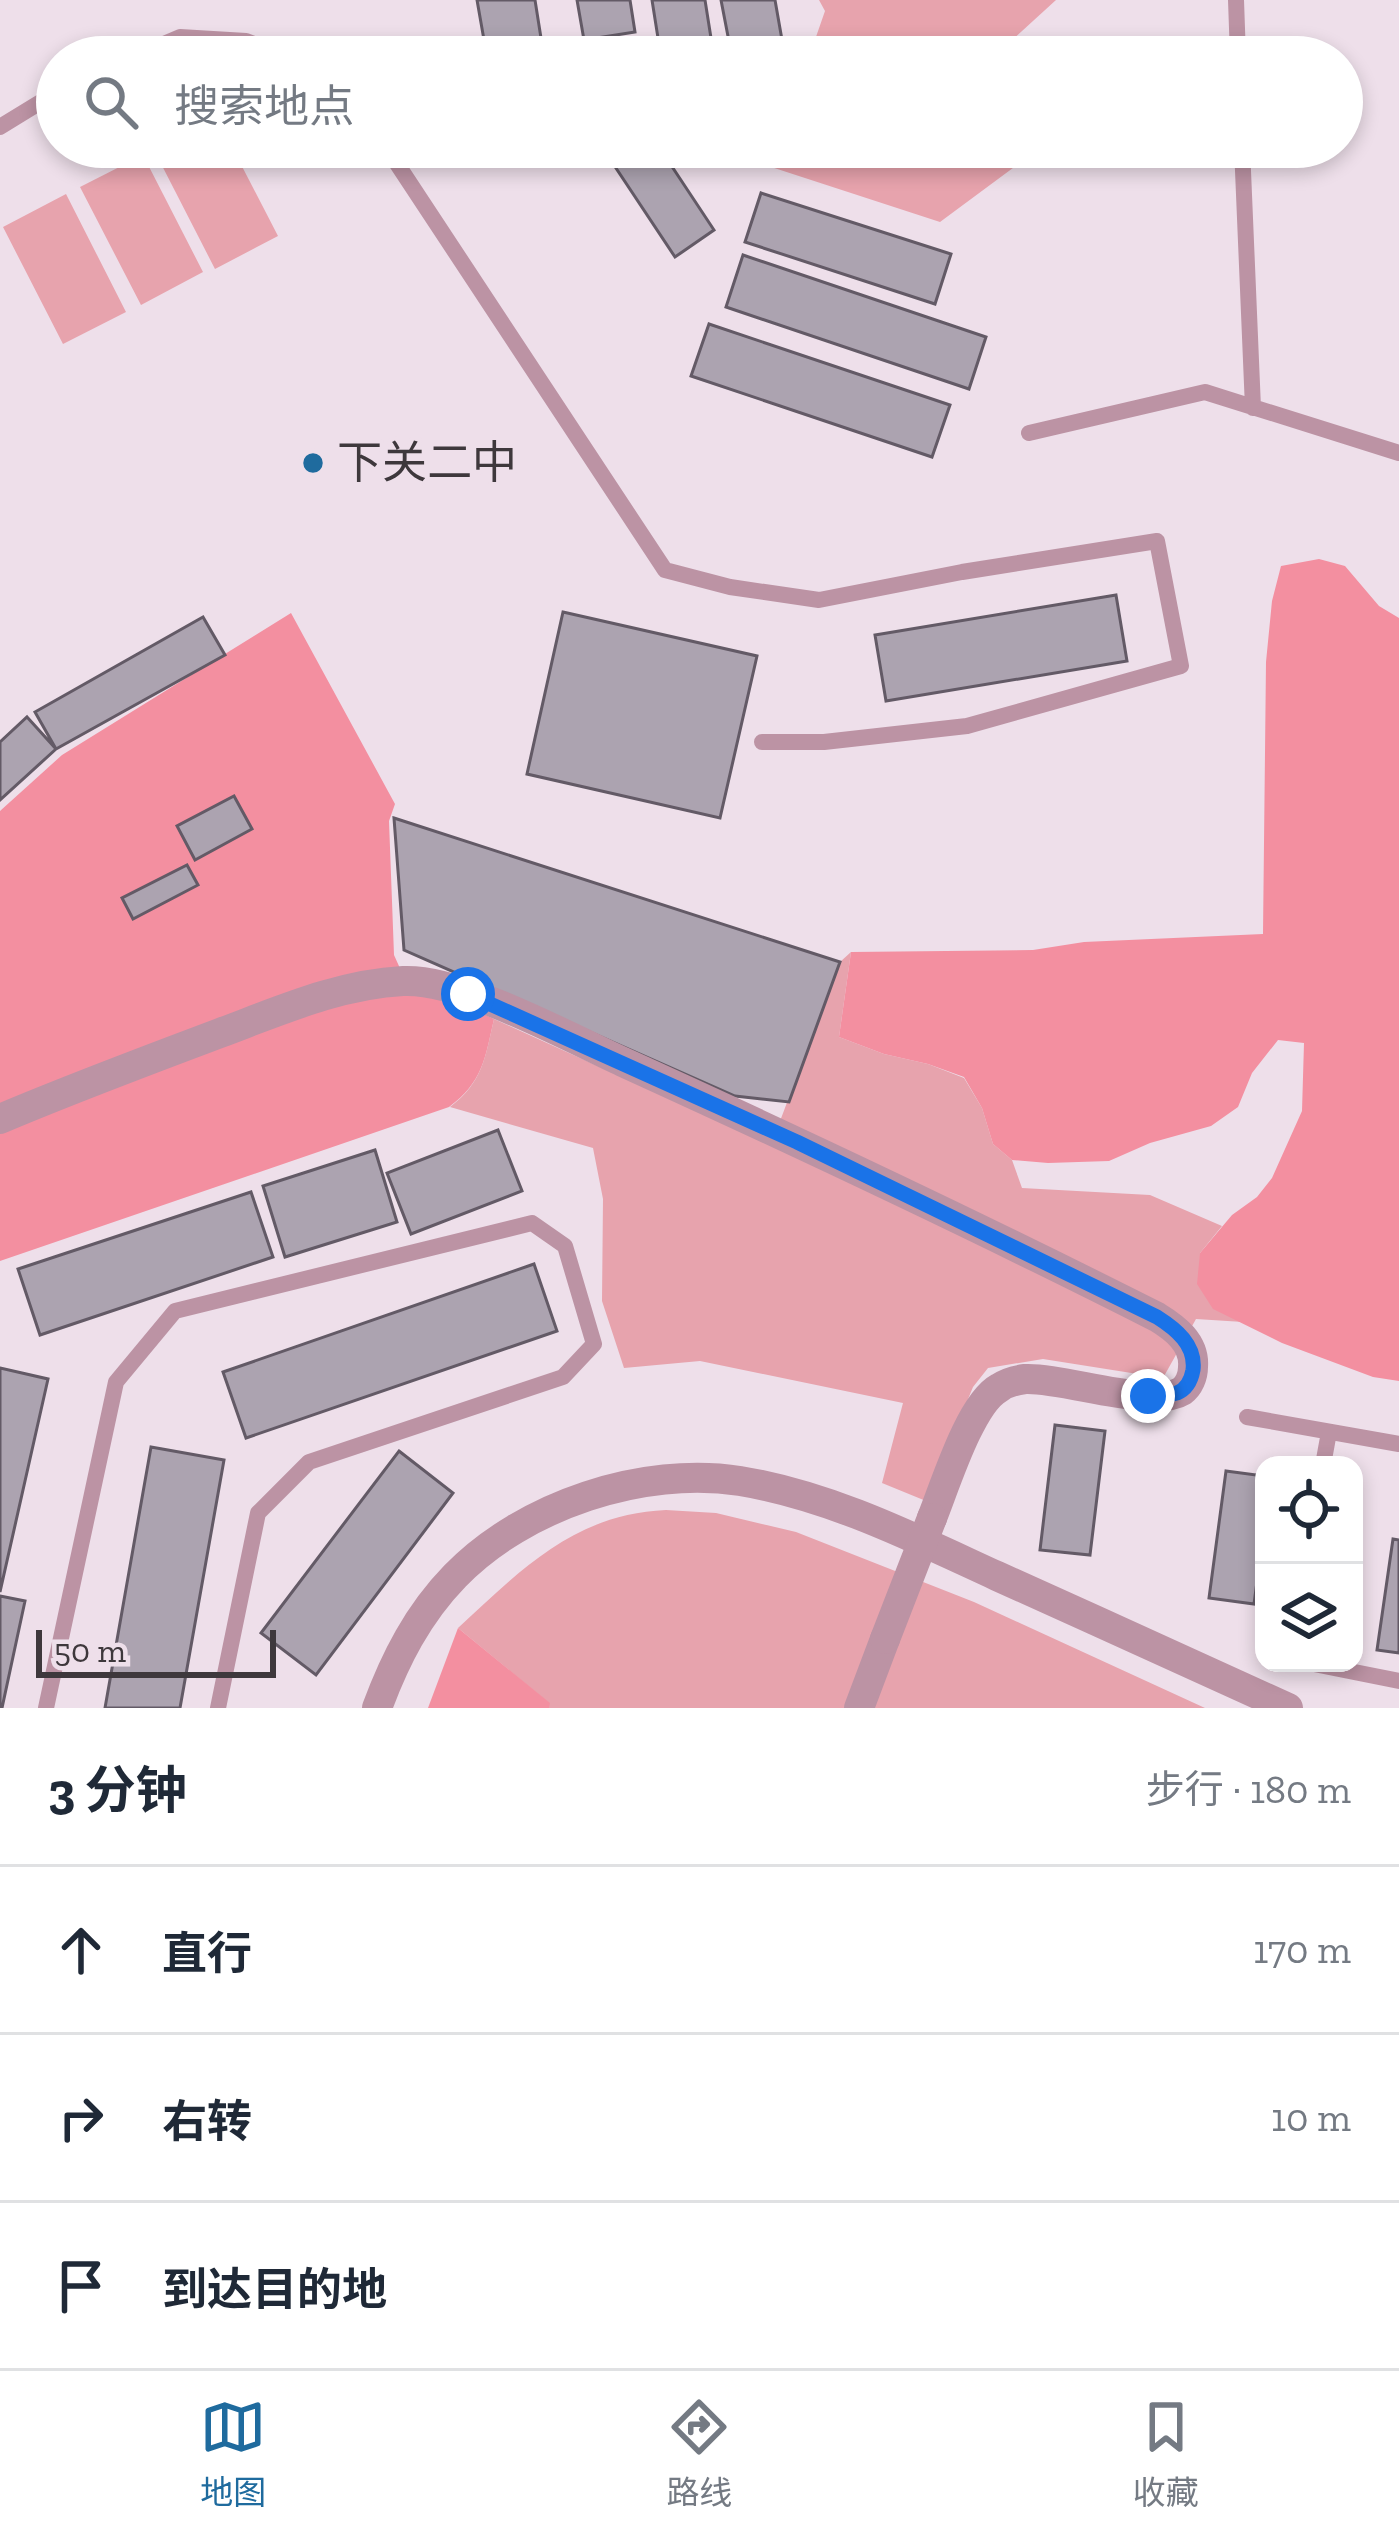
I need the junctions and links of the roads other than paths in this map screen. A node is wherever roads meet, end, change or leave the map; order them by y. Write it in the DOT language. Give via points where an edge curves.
graph roads {
  1 [pos="1236,0"];
  2 [pos="1237,36"];
  3 [pos="36,105"];
  4 [pos="0,127"];
  5 [pos="400,168"];
  6 [pos="1243,168"];
  7 [pos="1253,408"];
  8 [pos="1029,433"];
  9 [pos="1399,453"];
  10 [pos="762,742"];
  11 [pos="0,1119"];
  12 [pos="1247,1417"];
  13 [pos="1329,1432"];
  14 [pos="1399,1444"];
  15 [pos="1325,1456"];
  16 [pos="1354,1672"];
  17 [pos="1399,1681"];
  18 [pos="46,1708"];
  19 [pos="218,1708"];
  20 [pos="377,1708"];
  21 [pos="860,1708"];
  22 [pos="1288,1708"];
  1 -- 2 [label="lane"];
  3 -- 4 [label="lane"];
  5 -- 10 [label="lane" via="665,570 818,600 1157,541 1181,666 967,726"];
  6 -- 7 [label="lane"];
  7 -- 8 [label="lane" via="1205,392"];
  7 -- 9 [label="lane"];
  11 -- 21 [label="street, bridge" via="296,1005 377,983 439,984 797,1142 1170,1325 1193,1356 1189,1384 1176,1394 1025,1379 982,1402"];
  12 -- 13 [label="lane"];
  13 -- 14 [label="lane"];
  13 -- 15 [label="lane"];
  16 -- 17 [label="lane"];
  18 -- 19 [label="lane" via="116,1382 175,1311 532,1223 566,1246 594,1343 563,1377 309,1462 258,1513"];
  20 -- 22 [label="street" via="416,1625 493,1545 602,1491 718,1479 878,1522"];
}
